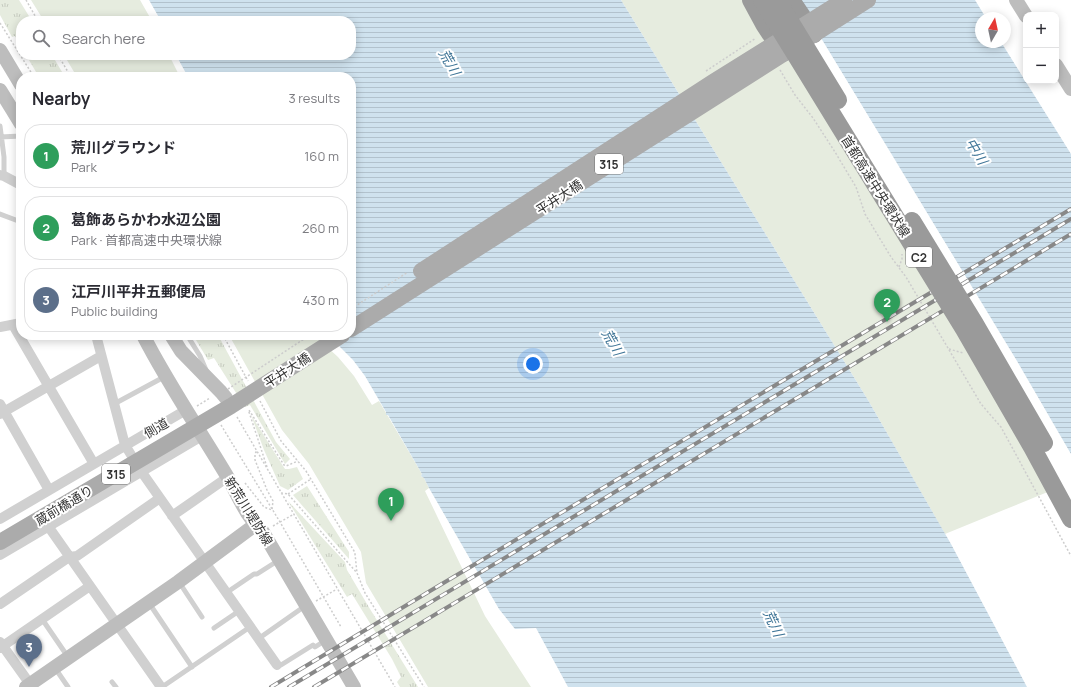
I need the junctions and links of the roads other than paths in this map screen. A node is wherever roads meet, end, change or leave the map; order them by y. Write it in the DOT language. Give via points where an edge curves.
graph roads {
  1 [pos="751,0"];
  2 [pos="762,0"];
  3 [pos="777,0"];
  4 [pos="791,0"];
  5 [pos="844,0"];
  6 [pos="868,0"];
  7 [pos="1016,0"];
  8 [pos="1024,12"];
  9 [pos="810,29"];
  10 [pos="779,48"];
  11 [pos="0,50"];
  12 [pos="1059,70"];
  13 [pos="16,77"];
  14 [pos="1071,89"];
  15 [pos="2,97"];
  16 [pos="16,117"];
  17 [pos="0,126"];
  18 [pos="16,136"];
  19 [pos="1,137"];
  20 [pos="2,176"];
  21 [pos="16,182"];
  22 [pos="0,214"];
  23 [pos="16,220"];
  24 [pos="356,314"];
  25 [pos="16,324"];
  26 [pos="356,326"];
  27 [pos="0,327"];
  28 [pos="25,340"];
  29 [pos="97,340"];
  30 [pos="146,340"];
  31 [pos="174,340"];
  32 [pos="191,340"];
  33 [pos="315,340"];
  34 [pos="333,340"];
  35 [pos="101,356"];
  36 [pos="166,376"];
  37 [pos="207,377"];
  38 [pos="48,386"];
  39 [pos="224,398"];
  40 [pos="114,404"];
  41 [pos="190,409"];
  42 [pos="1,410"];
  43 [pos="202,436"];
  44 [pos="126,445"];
  45 [pos="94,464"];
  46 [pos="141,472"];
  47 [pos="228,477"];
  48 [pos="49,490"];
  49 [pos="1071,492"];
  50 [pos="160,498"];
  51 [pos="172,516"];
  52 [pos="1071,518"];
  53 [pos="1,519"];
  54 [pos="256,525"];
  55 [pos="48,526"];
  56 [pos="0,542"];
  57 [pos="0,555"];
  58 [pos="69,557"];
  59 [pos="280,560"];
  60 [pos="204,562"];
  61 [pos="178,582"];
  62 [pos="90,586"];
  63 [pos="226,593"];
  64 [pos="148,602"];
  65 [pos="0,604"];
  66 [pos="307,605"];
  67 [pos="239,611"];
  68 [pos="202,617"];
  69 [pos="42,619"];
  70 [pos="117,624"];
  71 [pos="250,627"];
  72 [pos="214,628"];
  73 [pos="258,639"];
  74 [pos="327,640"];
  75 [pos="1,645"];
  76 [pos="68,657"];
  77 [pos="277,665"];
  78 [pos="54,667"];
  79 [pos="192,667"];
  80 [pos="29,686"];
  81 [pos="68,687"];
  82 [pos="161,687"];
  83 [pos="354,687"];
  1 -- 10 [label="highway"];
  2 -- 52 [label="highway, 首都高速中央環状線 / C2, bridge" via="964,329"];
  3 -- 49 [label="highway, 首都高速中央環状線 / C2, bridge" via="975,324"];
  4 -- 9 [label="highway"];
  5 -- 9 [label="main road, 平井大橋 / 315, bridge"];
  6 -- 9 [label="main road, 平井大橋 / 315, bridge"];
  7 -- 8 [label="main road"];
  9 -- 10 [label="main road, 平井大橋 / 315, bridge"];
  10 -- 24 [label="main road, 平井大橋 / 315, bridge"];
  10 -- 26 [label="main road, 平井大橋 / 315, bridge"];
  11 -- 13 [label="main road"];
  12 -- 14 [label="main road"];
  15 -- 16 [label="main road"];
  17 -- 19 [label="lane"];
  18 -- 19 [label="lane"];
  19 -- 20 [label="lane" via="4,157"];
  20 -- 21 [label="street"];
  22 -- 23 [label="lane"];
  25 -- 27 [label="street"];
  28 -- 38 [label="street"];
  29 -- 35 [label="street"];
  30 -- 36 [label="main road, 新荒川堤防線"];
  31 -- 37 [label="main road" via="181,351"];
  32 -- 37 [label="lane" via="206,367"];
  33 -- 39 [label="main road, 平井大橋 / 315"];
  34 -- 39 [label="main road, 平井大橋 / 315, bridge"];
  35 -- 38 [label="street"];
  35 -- 40 [label="street"];
  36 -- 40 [label="lane"];
  36 -- 41 [label="main road, 新荒川堤防線"];
  37 -- 39 [label="main road"];
  38 -- 42 [label="street"];
  38 -- 45 [label="street"];
  39 -- 53 [label="main road, 蔵前橋通り / 315"];
  39 -- 56 [label="main road, 蔵前橋通り / 315, bridge"];
  40 -- 44 [label="street"];
  41 -- 43 [label="main road, 新荒川堤防線"];
  41 -- 44 [label="street, 側道"];
  42 -- 48 [label="street"];
  43 -- 46 [label="street"];
  43 -- 47 [label="main road, 新荒川堤防線"];
  44 -- 45 [label="street, 側道"];
  44 -- 46 [label="street"];
  45 -- 48 [label="street, 側道"];
  46 -- 50 [label="street"];
  46 -- 55 [label="street"];
  47 -- 51 [label="street"];
  47 -- 54 [label="main road, 新荒川堤防線"];
  48 -- 53 [label="street, 側道"];
  50 -- 51 [label="street"];
  50 -- 58 [label="street" via="77,556"];
  51 -- 60 [label="street"];
  54 -- 59 [label="main road, 新荒川堤防線"];
  54 -- 60 [label="main road"];
  55 -- 57 [label="street"];
  55 -- 58 [label="street"];
  58 -- 62 [label="street"];
  58 -- 65 [label="street"];
  59 -- 63 [label="lane"];
  59 -- 66 [label="main road, 新荒川堤防線"];
  60 -- 61 [label="main road"];
  60 -- 63 [label="street"];
  61 -- 64 [label="main road"];
  61 -- 68 [label="lane"];
  62 -- 69 [label="street"];
  62 -- 70 [label="street"];
  63 -- 67 [label="street"];
  64 -- 70 [label="main road"];
  64 -- 79 [label="lane"];
  66 -- 73 [label="lane" via="302,606"];
  66 -- 74 [label="main road, 新荒川堤防線"];
  67 -- 71 [label="street"];
  67 -- 72 [label="lane"];
  69 -- 75 [label="street"];
  69 -- 76 [label="lane"];
  70 -- 76 [label="main road"];
  70 -- 82 [label="street"];
  71 -- 73 [label="street"];
  71 -- 79 [label="lane"];
  73 -- 77 [label="street"];
  74 -- 77 [label="lane"];
  74 -- 83 [label="main road, 新荒川堤防線"];
  75 -- 80 [label="street"];
  76 -- 78 [label="main road"];
  78 -- 80 [label="main road"];
  78 -- 81 [label="lane"];
  79 -- 82 [label="lane"];
}
